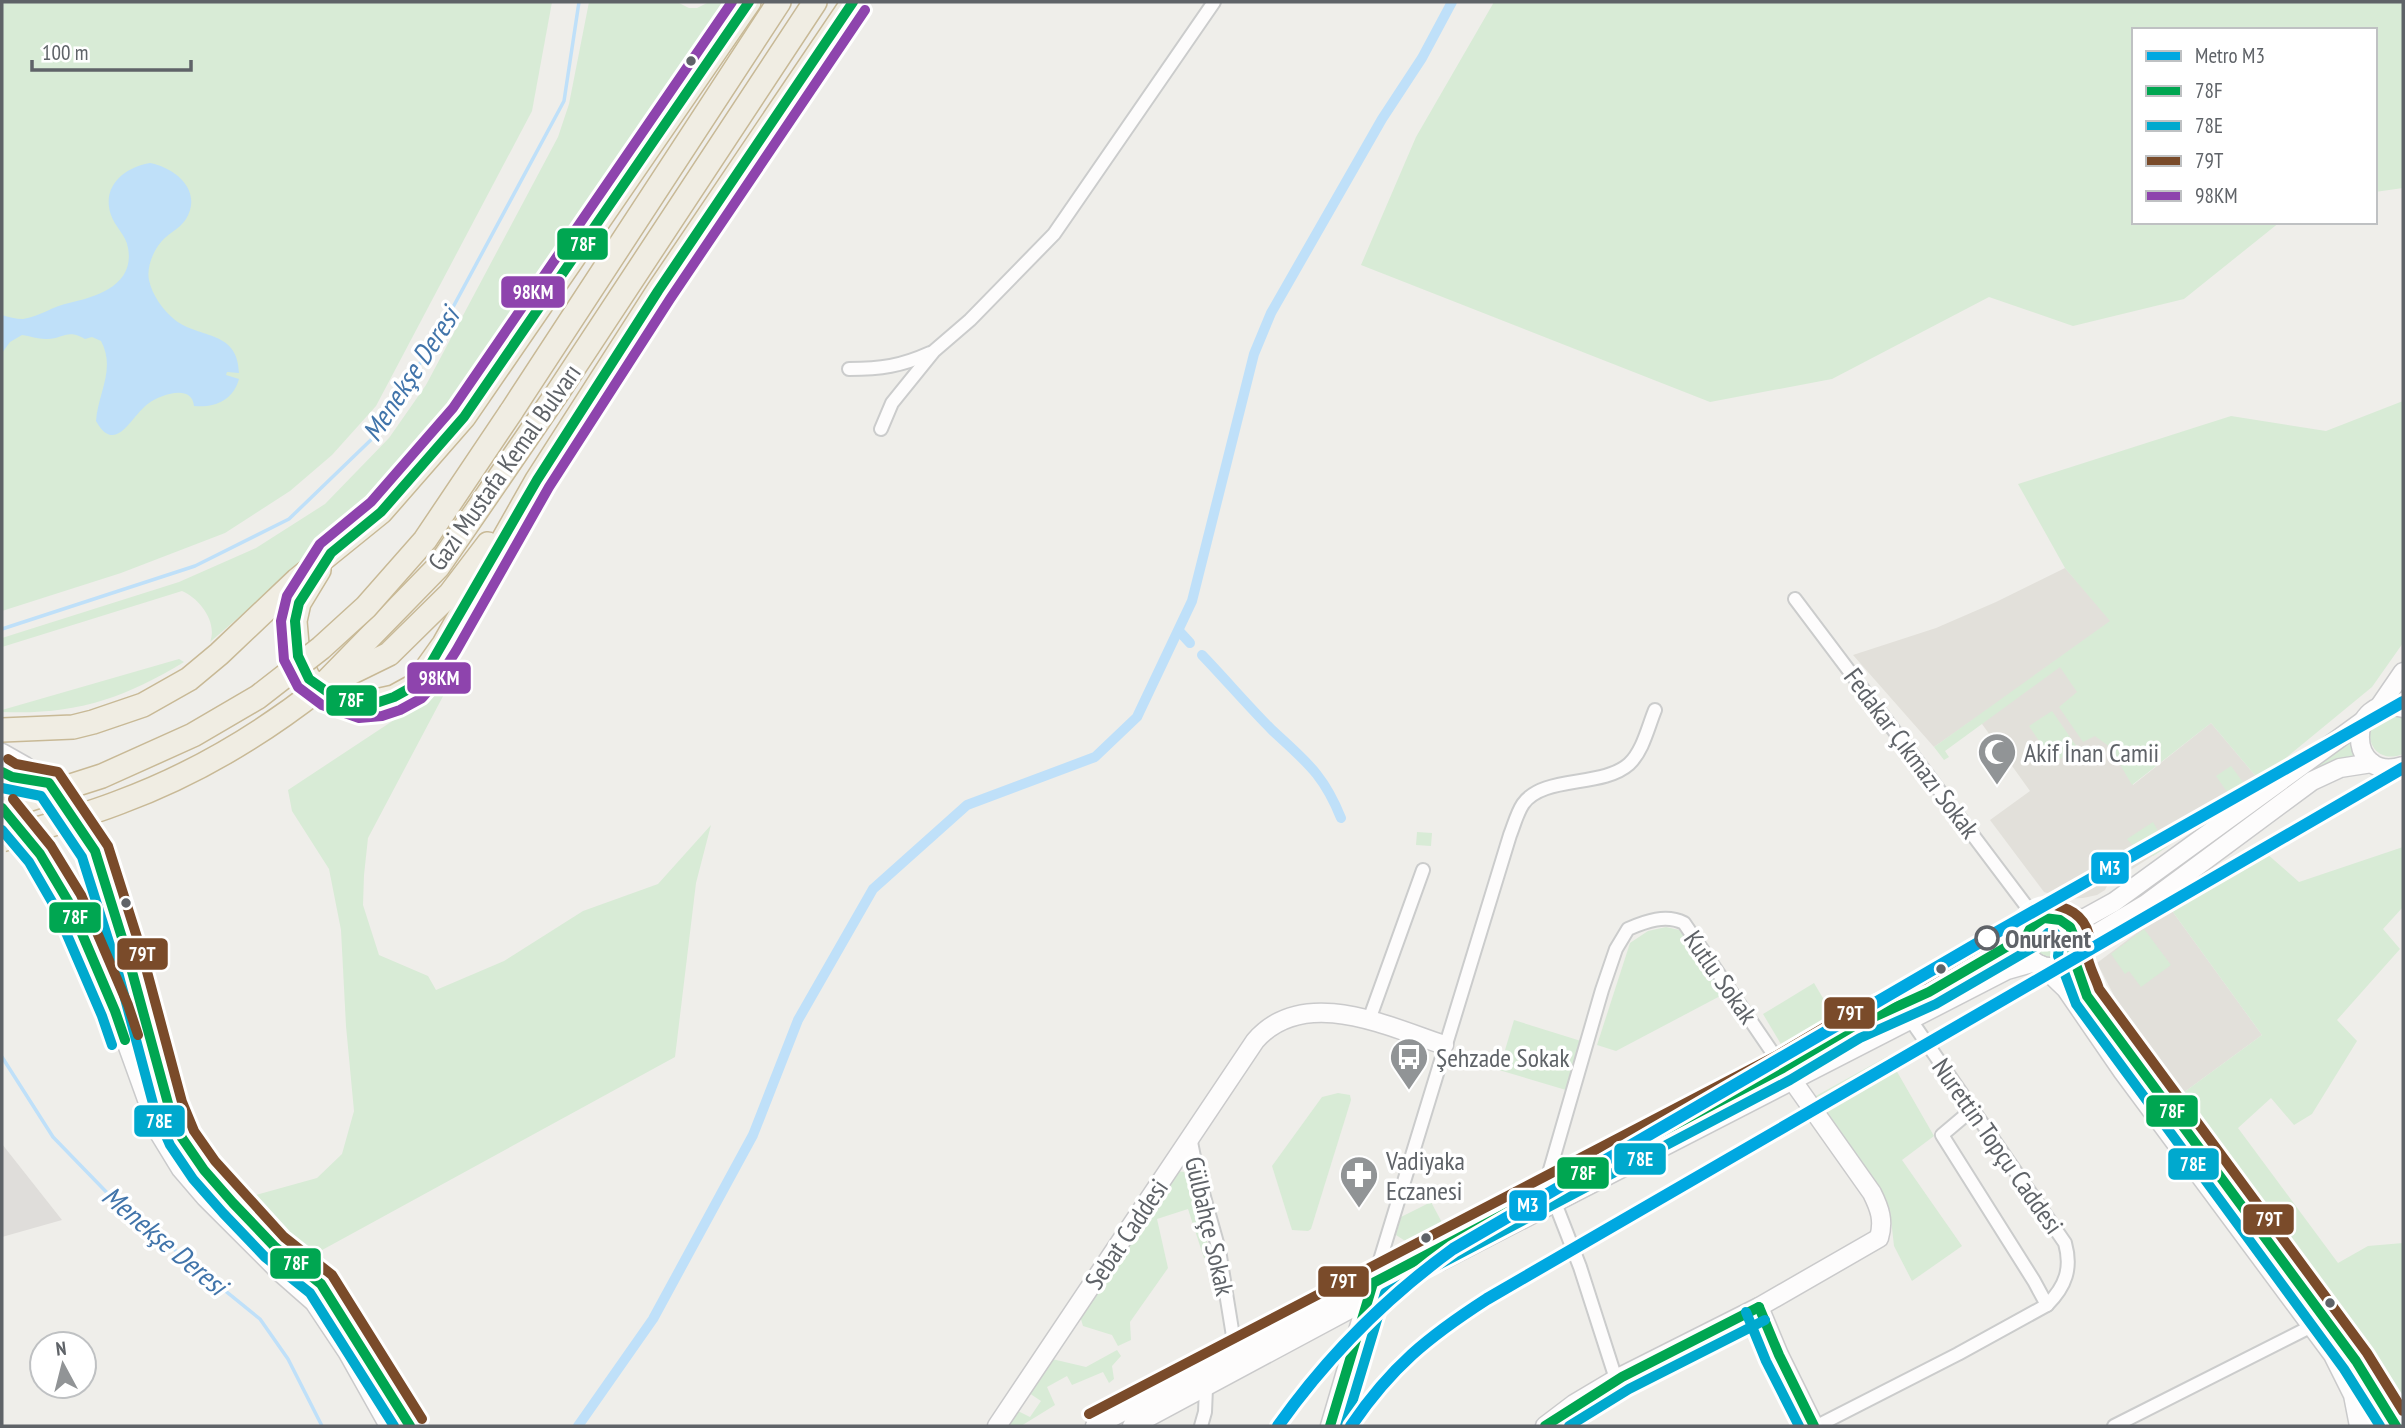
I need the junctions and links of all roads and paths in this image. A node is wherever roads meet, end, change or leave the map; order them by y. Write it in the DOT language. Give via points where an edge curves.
graph roads {
  1 [pos="750,2"];
  2 [pos="779,2"];
  3 [pos="815,2"];
  4 [pos="840,2"];
  5 [pos="853,2"];
  6 [pos="1214,2"];
  7 [pos="788,97"];
  8 [pos="934,351"];
  9 [pos="849,369"];
  10 [pos="510,412"];
  11 [pos="881,429"];
  12 [pos="537,480"];
  13 [pos="331,553"];
  14 [pos="1795,599"];
  15 [pos="2403,672"];
  16 [pos="320,688"];
  17 [pos="2379,708"];
  18 [pos="2403,708"];
  19 [pos="1655,710"];
  20 [pos="2363,721"];
  21 [pos="2,730"];
  22 [pos="2,753"];
  23 [pos="2372,763"];
  24 [pos="2401,769"];
  25 [pos="2,772"];
  26 [pos="49,783"];
  27 [pos="2,808"];
  28 [pos="2,840"];
  29 [pos="1423,870"];
  30 [pos="107,889"];
  31 [pos="68,901"];
  32 [pos="2027,907"];
  33 [pos="2056,919"];
  34 [pos="2028,932"];
  35 [pos="2073,952"];
  36 [pos="2038,964"];
  37 [pos="1910,1019"];
  38 [pos="1369,1020"];
  39 [pos="1444,1045"];
  40 [pos="1788,1074"];
  41 [pos="1974,1108"];
  42 [pos="1190,1137"];
  43 [pos="1549,1198"];
  44 [pos="1370,1292"];
  45 [pos="2047,1305"];
  46 [pos="1759,1307"];
  47 [pos="2312,1326"];
  48 [pos="1232,1365"];
  49 [pos="1616,1379"];
  50 [pos="1206,1388"];
  51 [pos="2397,1421"];
  52 [pos="389,1426"];
  53 [pos="410,1426"];
  54 [pos="997,1426"];
  55 [pos="1095,1426"];
  56 [pos="1132,1426"];
  57 [pos="1201,1426"];
  58 [pos="1330,1426"];
  59 [pos="1545,1426"];
  60 [pos="1815,1426"];
  61 [pos="2115,1426"];
  62 [pos="2359,1426"];
  63 [pos="2370,1426"];
  1 -- 10 [label="highway" via="566,302"];
  1 -- 13 [label="highway" via="464,417 381,512"];
  2 -- 10 [label="highway, Gazi Mustafa Kemal Bulvarı"];
  3 -- 16 [label="highway, Gazi Mustafa Kemal Bulvarı" via="438,567"];
  4 -- 7 [label="highway"];
  5 -- 7 [label="highway"];
  6 -- 8 [label="street" via="1054,234"];
  7 -- 12 [label="highway"];
  8 -- 9 [label="street" via="880,369"];
  8 -- 11 [label="street" via="892,403"];
  10 -- 27 [label="highway, Gazi Mustafa Kemal Bulvarı, bridge" via="425,540 366,607 321,648 258,697 193,735 102,776"];
  12 -- 16 [label="highway" via="450,594 389,654"];
  12 -- 16 [label="highway" via="444,644 414,686 394,697 362,704"];
  13 -- 16 [label="highway" via="299,603 295,621 298,656 309,679"];
  13 -- 21 [label="highway" via="189,679 143,705 73,727"];
  14 -- 32 [label="street, Fedakar Çıkmazı Sokak"];
  15 -- 17 [label="main road"];
  16 -- 28 [label="highway, Gazi Mustafa Kemal Bulvarı, bridge" via="249,738 167,783"];
  17 -- 18 [label="main road"];
  17 -- 20 [label="main road"];
  19 -- 39 [label="street" via="1629,764 1615,773 1541,790 1522,805"];
  20 -- 23 [label="main road" via="2359,741"];
  20 -- 33 [label="main road" via="2108,907 2085,918"];
  22 -- 26 [label="main road"];
  23 -- 24 [label="main road"];
  23 -- 35 [label="main road" via="2340,768 2312,781"];
  25 -- 26 [label="highway"];
  26 -- 30 [label="main road" via="94,851"];
  27 -- 31 [label="main road" via="40,853"];
  29 -- 38 [label="street"];
  30 -- 31 [label="main road" via="104,908 97,914 88,914"];
  30 -- 53 [label="main road" via="169,1107 182,1138 233,1203 275,1247 321,1284"];
  31 -- 52 [label="main road" via="159,1133 181,1169 314,1302"];
  32 -- 33 [label="main road"];
  32 -- 34 [label="main road"];
  33 -- 34 [label="main road" via="2037,921"];
  33 -- 35 [label="main road" via="2073,933"];
  34 -- 36 [label="main road" via="2026,949"];
  34 -- 40 [label="main road" via="1928,992 1854,1027"];
  35 -- 36 [label="main road" via="2057,966"];
  35 -- 51 [label="main road" via="2087,996"];
  36 -- 37 [label="main road" via="2007,970"];
  36 -- 47 [label="main road" via="2066,989"];
  37 -- 40 [label="main road"];
  37 -- 41 [label="street, Nurettin Topçu Caddesi"];
  38 -- 39 [label="main road, Sebat Caddesi"];
  38 -- 42 [label="main road, Sebat Caddesi" via="1324,1013 1292,1016 1269,1026"];
  39 -- 44 [label="street"];
  40 -- 43 [label="main road"];
  40 -- 43 [label="street, Kutlu Sokak" via="1684,923 1662,918 1628,929 1602,990"];
  40 -- 46 [label="main road" via="1872,1193 1882,1227 1880,1238"];
  41 -- 45 [label="street, Nurettin Topçu Caddesi" via="2065,1243 2069,1269 2058,1294"];
  41 -- 45 [label="street" via="1942,1135"];
  42 -- 48 [label="street, Gülbahçe Sokak" via="1219,1250 1233,1336"];
  42 -- 54 [label="main road, Sebat Caddesi"];
  43 -- 44 [label="main road"];
  43 -- 49 [label="street" via="1580,1267"];
  44 -- 48 [label="main road"];
  44 -- 58 [label="main road"];
  45 -- 60 [label="street, Nurettin Topçu Caddesi"];
  46 -- 49 [label="main road"];
  46 -- 60 [label="main road"];
  47 -- 61 [label="street"];
  47 -- 62 [label="main road" via="2343,1372"];
  48 -- 50 [label="main road"];
  48 -- 55 [label="main road"];
  49 -- 59 [label="main road"];
  50 -- 56 [label="main road"];
  50 -- 57 [label="street"];
  51 -- 63 [label="main road"];
}
